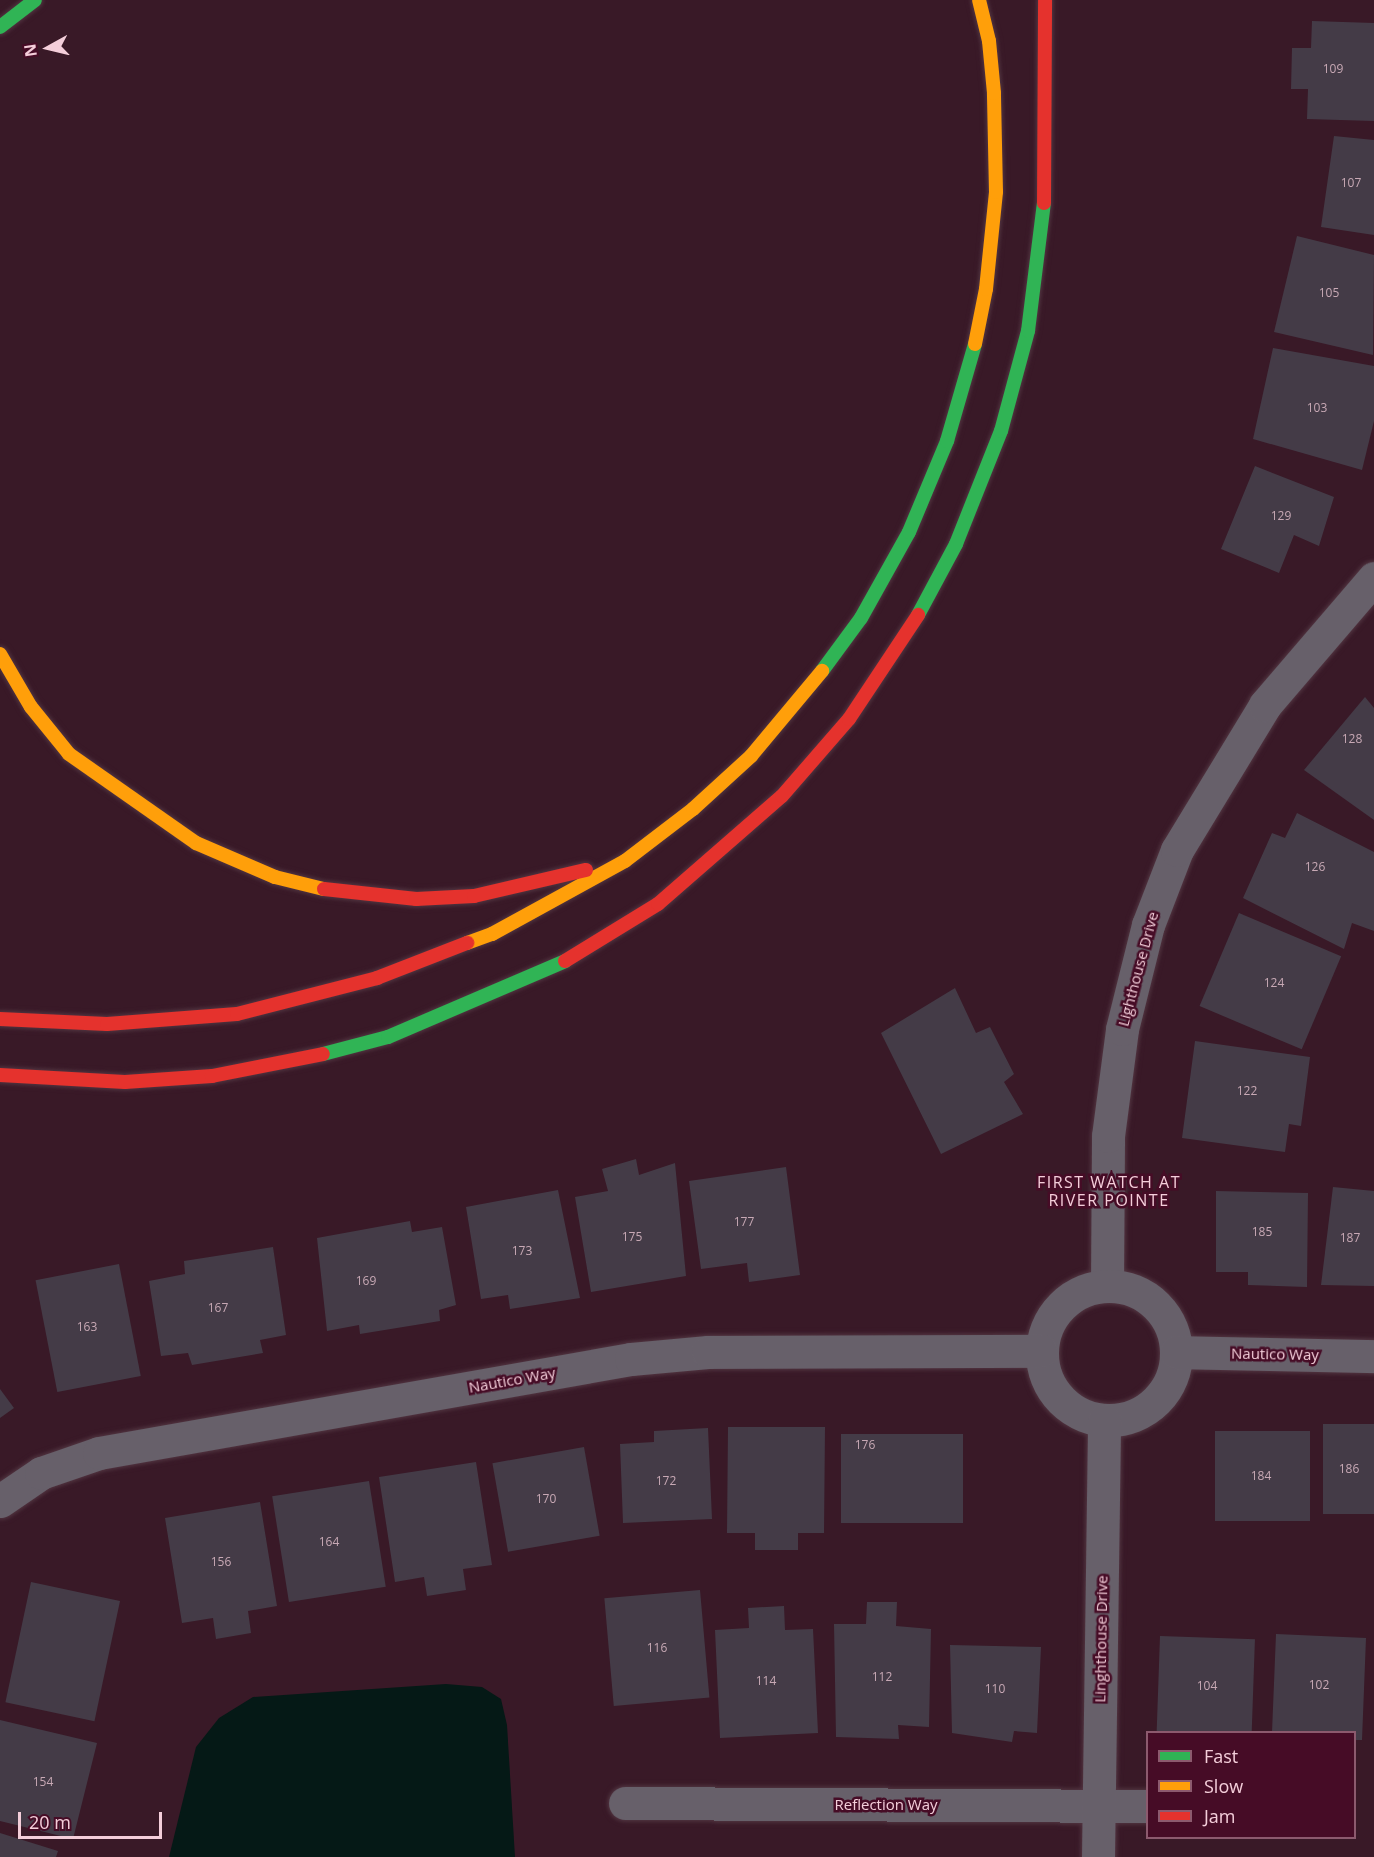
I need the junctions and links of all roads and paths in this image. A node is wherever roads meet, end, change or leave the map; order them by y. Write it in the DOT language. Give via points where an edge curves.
graph roads {
  1 [pos="7,0"];
  2 [pos="35,0"];
  3 [pos="979,0"];
  4 [pos="1045,0"];
  5 [pos="0,27"];
  6 [pos="0,40"];
  7 [pos="1374,578"];
  8 [pos="0,654"];
  9 [pos="625,861"];
  10 [pos="0,1019"];
  11 [pos="0,1075"];
  12 [pos="77,1082"];
  13 [pos="22,1092"];
  14 [pos="1107,1285"];
  15 [pos="1041,1351"];
  16 [pos="1176,1352"];
  17 [pos="1374,1356"];
  18 [pos="1104,1420"];
  19 [pos="0,1501"];
  20 [pos="625,1803"];
  21 [pos="1099,1806"];
  22 [pos="1146,1806"];
  23 [pos="1098,1857"];
  1 -- 6 [label="highway"];
  2 -- 5 [label="highway, bridge"];
  3 -- 9 [label="highway" via="989,41 993,83 996,192 986,289 970,366 947,441 909,532 867,608 803,698 751,756 693,809"];
  4 -- 12 [label="highway" via="1042,46 1047,127 1043,230 1028,331 1001,431 956,544 907,635 849,719 782,796 658,904 562,962 462,1008 388,1037 294,1062 212,1076"];
  7 -- 14 [label="street, Lighthouse Drive" via="1265,705 1177,850 1148,925 1122,1029 1108,1136"];
  8 -- 9 [label="highway" via="31,707 69,754 196,843 275,877 345,894 416,899 474,896"];
  9 -- 10 [label="highway" via="492,934 377,978 307,999 237,1014 174,1021 107,1024"];
  11 -- 12 [label="highway"];
  12 -- 13 [label="highway"];
  14 -- 15 [label="street" via="1087,1288 1054,1312"];
  14 -- 16 [label="street" via="1128,1288 1147,1297 1163,1312 1173,1331"];
  15 -- 18 [label="street" via="1043,1371 1066,1405 1084,1416"];
  15 -- 19 [label="street, Nautico Way" via="708,1352 631,1359 99,1453 41,1473"];
  16 -- 17 [label="street, Nautico Way"];
  16 -- 18 [label="street" via="1170,1379 1155,1402 1140,1413"];
  18 -- 21 [label="street, Linghthouse Drive"];
  20 -- 21 [label="street, Reflection Way"];
  21 -- 22 [label="street, Reflection Way"];
  21 -- 23 [label="street, Linghthouse Drive"];
}
